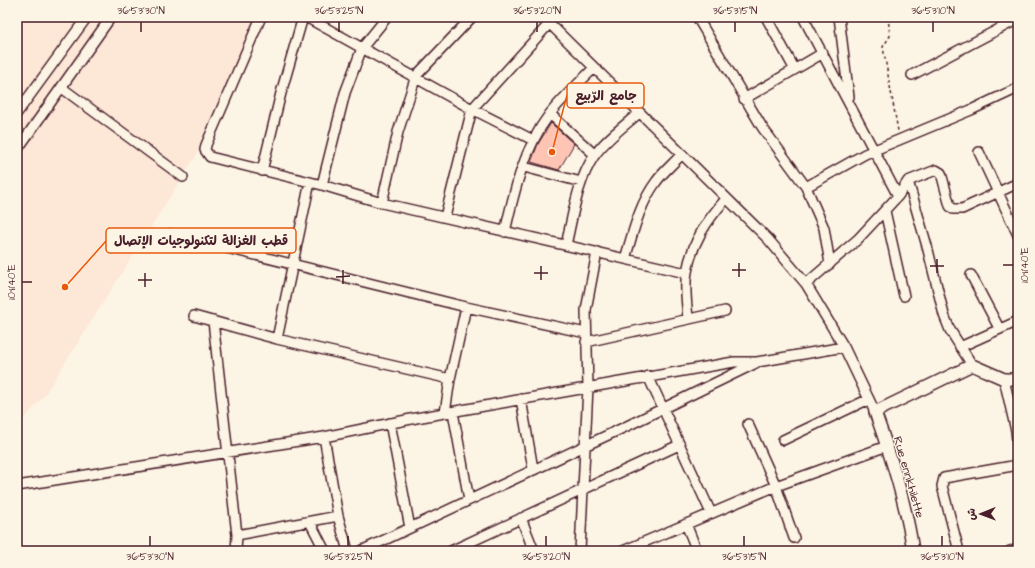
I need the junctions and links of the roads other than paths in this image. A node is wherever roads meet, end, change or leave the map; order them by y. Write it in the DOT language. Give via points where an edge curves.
graph roads {
  1 [pos="87,17"];
  2 [pos="111,17"];
  3 [pos="261,17"];
  4 [pos="304,17"];
  5 [pos="387,17"];
  6 [pos="472,17"];
  7 [pos="542,17"];
  8 [pos="697,17"];
  9 [pos="766,17"];
  10 [pos="803,17"];
  11 [pos="839,17"];
  12 [pos="1018,19"];
  13 [pos="550,24"];
  14 [pos="362,48"];
  15 [pos="823,53"];
  16 [pos="594,68"];
  17 [pos="794,68"];
  18 [pos="912,75"];
  19 [pos="416,76"];
  20 [pos="62,88"];
  21 [pos="1018,88"];
  22 [pos="744,99"];
  23 [pos="850,103"];
  24 [pos="472,109"];
  25 [pos="17,113"];
  26 [pos="639,113"];
  27 [pos="550,114"];
  28 [pos="533,140"];
  29 [pos="17,150"];
  30 [pos="875,151"];
  31 [pos="979,152"];
  32 [pos="681,155"];
  33 [pos="595,156"];
  34 [pos="524,167"];
  35 [pos="262,171"];
  36 [pos="183,177"];
  37 [pos="908,181"];
  38 [pos="310,182"];
  39 [pos="581,182"];
  40 [pos="1018,183"];
  41 [pos="322,185"];
  42 [pos="806,187"];
  43 [pos="998,192"];
  44 [pos="898,196"];
  45 [pos="726,199"];
  46 [pos="382,203"];
  47 [pos="884,211"];
  48 [pos="445,217"];
  49 [pos="505,232"];
  50 [pos="170,234"];
  51 [pos="1018,235"];
  52 [pos="566,245"];
  53 [pos="597,252"];
  54 [pos="625,260"];
  55 [pos="830,264"];
  56 [pos="292,265"];
  57 [pos="686,273"];
  58 [pos="971,275"];
  59 [pos="806,284"];
  60 [pos="904,296"];
  61 [pos="466,307"];
  62 [pos="725,311"];
  63 [pos="194,316"];
  64 [pos="688,319"];
  65 [pos="213,321"];
  66 [pos="1018,321"];
  67 [pos="999,328"];
  68 [pos="586,338"];
  69 [pos="277,339"];
  70 [pos="960,346"];
  71 [pos="844,347"];
  72 [pos="757,362"];
  73 [pos="972,365"];
  74 [pos="648,376"];
  75 [pos="450,379"];
  76 [pos="1004,379"];
  77 [pos="1018,379"];
  78 [pos="588,388"];
  79 [pos="521,399"];
  80 [pos="869,399"];
  81 [pos="663,408"];
  82 [pos="449,412"];
  83 [pos="875,412"];
  84 [pos="390,423"];
  85 [pos="748,424"];
  86 [pos="324,437"];
  87 [pos="783,440"];
  88 [pos="586,444"];
  89 [pos="679,445"];
  90 [pos="887,446"];
  91 [pos="1018,449"];
  92 [pos="228,452"];
  93 [pos="1018,465"];
  94 [pos="533,469"];
  95 [pos="17,486"];
  96 [pos="776,486"];
  97 [pos="584,489"];
  98 [pos="469,500"];
  99 [pos="711,513"];
  100 [pos="338,516"];
  101 [pos="521,518"];
  102 [pos="310,522"];
  103 [pos="686,524"];
  104 [pos="410,528"];
  105 [pos="237,535"];
  106 [pos="794,538"];
  107 [pos="470,547"];
  108 [pos="1018,550"];
  109 [pos="236,551"];
  110 [pos="325,551"];
  111 [pos="348,551"];
  112 [pos="363,551"];
  113 [pos="451,551"];
  114 [pos="534,551"];
  115 [pos="580,551"];
  116 [pos="623,551"];
  117 [pos="697,551"];
  118 [pos="913,551"];
  119 [pos="959,551"];
  120 [pos="1010,551"];
  1 -- 25 [label="street"];
  2 -- 20 [label="street"];
  3 -- 35 [label="street" via="205,150 210,157"];
  4 -- 14 [label="street"];
  4 -- 35 [label="street" via="281,93"];
  5 -- 14 [label="street"];
  6 -- 19 [label="street"];
  7 -- 13 [label="street"];
  8 -- 22 [label="street"];
  9 -- 17 [label="street"];
  10 -- 15 [label="street"];
  11 -- 23 [label="street"];
  12 -- 18 [label="street"];
  13 -- 16 [label="street"];
  13 -- 24 [label="street"];
  14 -- 19 [label="street"];
  14 -- 41 [label="street" via="345,93"];
  15 -- 17 [label="street"];
  15 -- 23 [label="street"];
  16 -- 26 [label="street"];
  16 -- 27 [label="street"];
  17 -- 22 [label="street"];
  19 -- 24 [label="street"];
  19 -- 46 [label="street" via="398,132"];
  20 -- 29 [label="street"];
  20 -- 36 [label="street"];
  21 -- 30 [label="street"];
  22 -- 42 [label="street"];
  23 -- 30 [label="street"];
  24 -- 28 [label="street"];
  24 -- 48 [label="street"];
  26 -- 32 [label="street"];
  26 -- 33 [label="street"];
  27 -- 28 [label="street"];
  27 -- 33 [label="street"];
  28 -- 34 [label="street"];
  30 -- 42 [label="street" via="851,161"];
  30 -- 44 [label="street"];
  31 -- 43 [label="street"];
  32 -- 45 [label="street"];
  32 -- 54 [label="street" via="660,177 649,195 638,216"];
  33 -- 39 [label="street"];
  34 -- 39 [label="street"];
  34 -- 49 [label="street"];
  35 -- 38 [label="street"];
  37 -- 43 [label="street" via="939,170 953,209 962,209"];
  37 -- 44 [label="street"];
  37 -- 70 [label="street" via="944,315"];
  38 -- 41 [label="street"];
  38 -- 56 [label="street"];
  39 -- 52 [label="street"];
  40 -- 43 [label="street"];
  41 -- 46 [label="street"];
  42 -- 55 [label="street" via="824,228"];
  43 -- 51 [label="street"];
  44 -- 47 [label="street"];
  45 -- 57 [label="street" via="700,232"];
  45 -- 59 [label="street" via="768,239"];
  46 -- 48 [label="street"];
  47 -- 55 [label="street"];
  47 -- 60 [label="street"];
  48 -- 49 [label="street"];
  49 -- 52 [label="street"];
  50 -- 56 [label="street"];
  52 -- 53 [label="street"];
  53 -- 54 [label="street"];
  53 -- 68 [label="street" via="588,293"];
  54 -- 57 [label="street"];
  55 -- 59 [label="street"];
  56 -- 61 [label="street"];
  56 -- 69 [label="street"];
  57 -- 64 [label="street"];
  58 -- 67 [label="street"];
  59 -- 71 [label="street"];
  61 -- 68 [label="street"];
  61 -- 75 [label="street"];
  62 -- 64 [label="street"];
  63 -- 65 [label="street"];
  64 -- 68 [label="street"];
  65 -- 69 [label="street"];
  65 -- 92 [label="street"];
  66 -- 67 [label="street"];
  67 -- 70 [label="street"];
  68 -- 78 [label="street"];
  69 -- 75 [label="street"];
  70 -- 73 [label="street"];
  71 -- 72 [label="street"];
  71 -- 80 [label="street"];
  72 -- 74 [label="street" via="734,362"];
  72 -- 81 [label="street"];
  73 -- 76 [label="street"];
  73 -- 83 [label="street"];
  74 -- 78 [label="street"];
  74 -- 81 [label="street"];
  75 -- 82 [label="street"];
  76 -- 77 [label="street"];
  76 -- 91 [label="street"];
  78 -- 79 [label="street"];
  78 -- 88 [label="street"];
  79 -- 82 [label="street"];
  79 -- 94 [label="street"];
  80 -- 83 [label="street"];
  80 -- 87 [label="street"];
  81 -- 88 [label="street"];
  81 -- 89 [label="street"];
  82 -- 84 [label="street"];
  82 -- 98 [label="street"];
  83 -- 90 [label="street, Rue ennkhilette"];
  84 -- 86 [label="street"];
  84 -- 104 [label="street"];
  85 -- 96 [label="street"];
  86 -- 92 [label="street"];
  86 -- 100 [label="street"];
  88 -- 94 [label="street"];
  88 -- 97 [label="street"];
  89 -- 97 [label="street"];
  89 -- 99 [label="street"];
  90 -- 96 [label="street"];
  90 -- 118 [label="street, Rue ennkhilette" via="907,514"];
  92 -- 95 [label="street"];
  92 -- 105 [label="street"];
  93 -- 119 [label="street" via="942,480"];
  94 -- 98 [label="street"];
  96 -- 99 [label="street"];
  96 -- 106 [label="street"];
  97 -- 101 [label="street"];
  97 -- 115 [label="street"];
  98 -- 104 [label="street"];
  99 -- 103 [label="street"];
  100 -- 102 [label="street"];
  100 -- 111 [label="street"];
  101 -- 107 [label="street"];
  101 -- 114 [label="street"];
  102 -- 105 [label="street"];
  102 -- 110 [label="street"];
  103 -- 116 [label="street"];
  103 -- 117 [label="street"];
  104 -- 112 [label="street"];
  105 -- 109 [label="street"];
  107 -- 113 [label="street"];
  108 -- 120 [label="street"];
}
